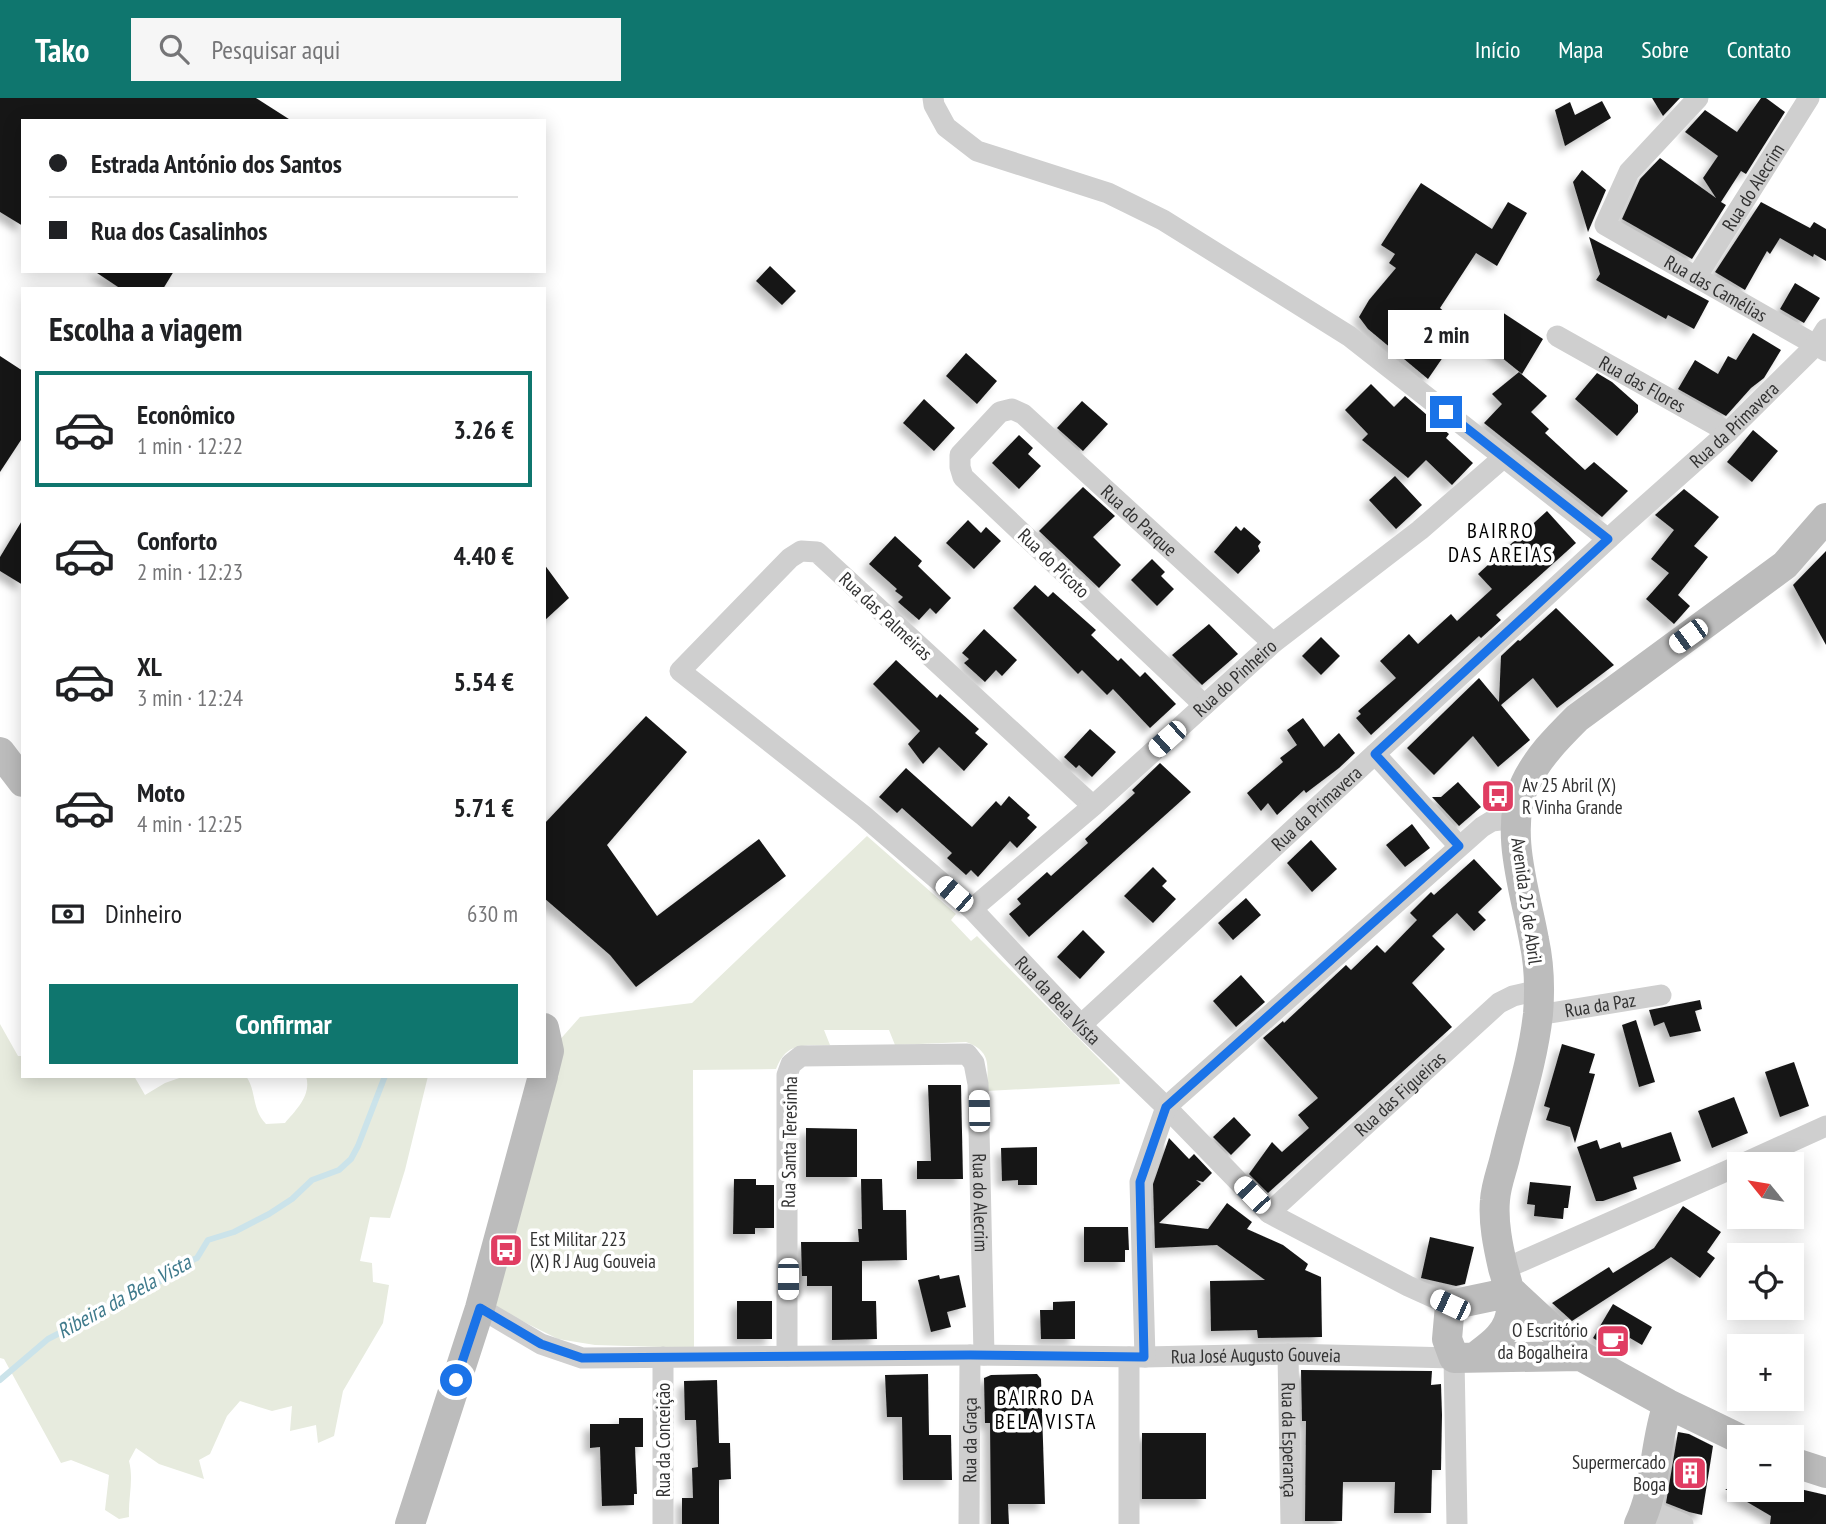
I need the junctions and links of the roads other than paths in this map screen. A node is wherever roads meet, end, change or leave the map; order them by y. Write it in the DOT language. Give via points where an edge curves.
graph roads {
  1 [pos="933,98"];
  2 [pos="1698,98"];
  3 [pos="1809,98"];
  4 [pos="1697,276"];
  5 [pos="1557,336"];
  6 [pos="1823,342"];
  7 [pos="1000,412"];
  8 [pos="1728,432"];
  9 [pos="1504,457"];
  10 [pos="1826,519"];
  11 [pos="1608,539"];
  12 [pos="1273,643"];
  13 [pos="680,671"];
  14 [pos="1204,705"];
  15 [pos="0,752"];
  16 [pos="1375,754"];
  17 [pos="21,779"];
  18 [pos="1093,806"];
  19 [pos="1516,818"];
  20 [pos="1459,846"];
  21 [pos="972,909"];
  22 [pos="1661,995"];
  23 [pos="1538,1003"];
  24 [pos="1081,1025"];
  25 [pos="546,1036"];
  26 [pos="967,1054"];
  27 [pos="546,1064"];
  28 [pos="542,1078"];
  29 [pos="1166,1107"];
  30 [pos="1826,1126"];
  31 [pos="1768,1152"];
  32 [pos="1727,1171"];
  33 [pos="1269,1213"];
  34 [pos="1508,1280"];
  35 [pos="1450,1305"];
  36 [pos="480,1308"];
  37 [pos="1288,1354"];
  38 [pos="977,1355"];
  39 [pos="788,1356"];
  40 [pos="1581,1356"];
  41 [pos="663,1357"];
  42 [pos="1137,1357"];
  43 [pos="1464,1357"];
  44 [pos="1668,1404"];
  45 [pos="1727,1433"];
  46 [pos="1804,1466"];
  47 [pos="1826,1473"];
  48 [pos="1642,1516"];
  49 [pos="410,1524"];
  50 [pos="663,1524"];
  51 [pos="969,1524"];
  52 [pos="1129,1524"];
  53 [pos="1292,1524"];
  54 [pos="1457,1524"];
  55 [pos="1683,1524"];
  1 -- 9 [label="street" via="946,127 977,151 1108,193 1163,220 1349,336"];
  2 -- 4 [label="street, Rua das Camélias" via="1629,172 1605,226"];
  3 -- 4 [label="street, Rua do Alecrim"];
  4 -- 6 [label="street, Rua das Camélias"];
  5 -- 8 [label="street, Rua das Flores"];
  6 -- 8 [label="street, Rua da Primavera"];
  7 -- 12 [label="street, Rua do Parque" via="1012,409 1023,414"];
  7 -- 14 [label="street, Rua do Picoto" via="960,455 963,477"];
  8 -- 11 [label="street, Rua da Primavera"];
  9 -- 11 [label="street"];
  9 -- 12 [label="street, Rua do Pinheiro" via="1420,530"];
  10 -- 19 [label="street, Avenida 25 de Abril" via="1768,580 1577,718 1534,766"];
  11 -- 16 [label="street, Rua da Primavera"];
  12 -- 14 [label="street, Rua do Pinheiro"];
  13 -- 18 [label="street, Rua das Palmeiras" via="790,558 801,551 817,552"];
  13 -- 21 [label="street, Rua da Bela Vista" via="864,816"];
  14 -- 18 [label="street, Rua do Pinheiro"];
  15 -- 17 [label="street"];
  16 -- 20 [label="street"];
  16 -- 24 [label="street, Rua da Primavera"];
  18 -- 21 [label="street, Rua do Pinheiro"];
  19 -- 20 [label="street" via="1492,821"];
  19 -- 23 [label="street, Avenida 25 de Abril" via="1524,896 1535,941"];
  20 -- 29 [label="street"];
  21 -- 24 [label="street, Rua da Bela Vista"];
  22 -- 23 [label="street, Rua da Paz"];
  23 -- 33 [label="street, Rua das Figueiras" via="1513,996 1499,1003"];
  23 -- 34 [label="street, Avenida 25 de Abril" via="1531,1052 1495,1199"];
  24 -- 29 [label="street, Rua da Bela Vista"];
  25 -- 27 [label="street" via="550,1051"];
  26 -- 38 [label="street, Rua do Alecrim" via="978,1084"];
  26 -- 39 [label="street, Rua Santa Teresinha" via="801,1056 791,1064 787,1075"];
  28 -- 36 [label="street"];
  29 -- 33 [label="street, Rua da Bela Vista"];
  29 -- 42 [label="street" via="1140,1182"];
  30 -- 31 [label="street"];
  32 -- 34 [label="street"];
  33 -- 35 [label="street, Rua da Bela Vista"];
  34 -- 35 [label="street"];
  34 -- 40 [label="street"];
  34 -- 43 [label="street, Avenida 25 de Abril" via="1512,1313 1501,1336"];
  35 -- 43 [label="street" via="1447,1339"];
  36 -- 41 [label="street, Rua José Augusto Gouveia" via="541,1344 582,1358"];
  36 -- 49 [label="street"];
  37 -- 42 [label="street, Rua José Augusto Gouveia"];
  37 -- 43 [label="street, Rua José Augusto Gouveia"];
  37 -- 53 [label="street, Rua da Esperança"];
  38 -- 39 [label="street, Rua José Augusto Gouveia"];
  38 -- 42 [label="street, Rua José Augusto Gouveia"];
  38 -- 51 [label="street, Rua da Graça"];
  39 -- 41 [label="street, Rua José Augusto Gouveia"];
  40 -- 43 [label="street"];
  40 -- 44 [label="street"];
  41 -- 50 [label="street, Rua da Conceição"];
  42 -- 52 [label="street"];
  43 -- 54 [label="street"];
  44 -- 45 [label="street"];
  44 -- 48 [label="street"];
  46 -- 47 [label="street"];
  48 -- 55 [label="street"];
}
